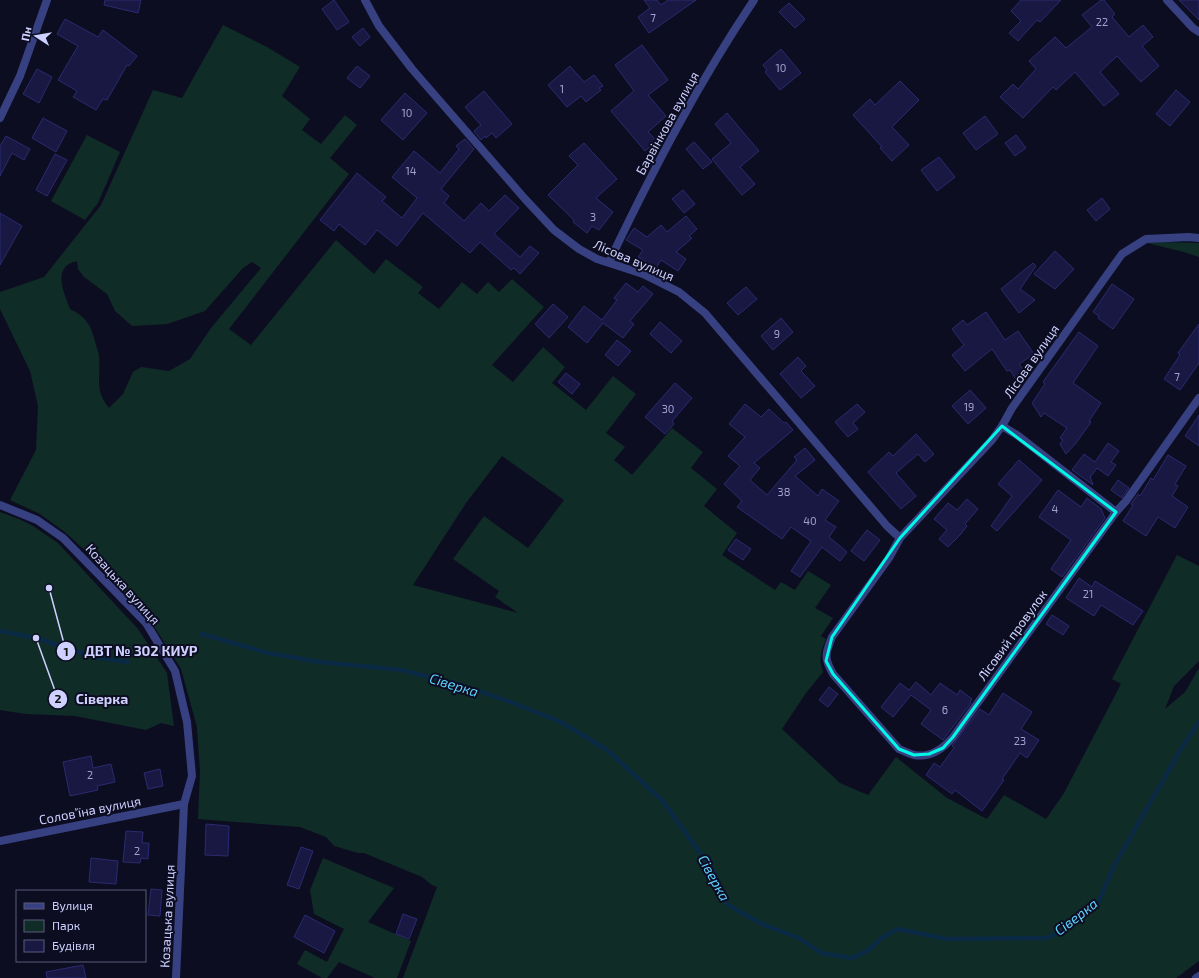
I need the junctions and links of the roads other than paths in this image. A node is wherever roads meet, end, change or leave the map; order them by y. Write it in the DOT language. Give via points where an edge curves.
graph roads {
  1 [pos="47,0"];
  2 [pos="365,0"];
  3 [pos="754,0"];
  4 [pos="1167,0"];
  5 [pos="1199,32"];
  6 [pos="0,118"];
  7 [pos="1199,238"];
  8 [pos="609,262"];
  9 [pos="1199,398"];
  10 [pos="1002,426"];
  11 [pos="0,505"];
  12 [pos="1116,512"];
  13 [pos="900,538"];
  14 [pos="826,652"];
  15 [pos="184,804"];
  16 [pos="0,841"];
  17 [pos="1199,976"];
  18 [pos="176,978"];
  19 [pos="1196,978"];
  1 -- 6 [label="street" via="20,76"];
  2 -- 8 [label="street, Лісова вулиця" via="379,26 412,69 525,199 554,230 579,249 597,259"];
  3 -- 8 [label="street, Барвінкова вулиця" via="729,38 665,150"];
  4 -- 5 [label="street"];
  7 -- 10 [label="street, Лісова вулиця" via="1146,239 1122,254 1012,408"];
  8 -- 13 [label="street, Лісова вулиця" via="643,274 679,292 705,314"];
  9 -- 12 [label="street, Лісовий провулок"];
  10 -- 12 [label="street"];
  10 -- 13 [label="street, Лісова вулиця" via="992,440"];
  11 -- 15 [label="street, Козацька вулиця" via="37,520 63,538 146,623 175,671 187,722 192,776"];
  12 -- 14 [label="street, Лісовий провулок" via="953,738 943,748 929,754 914,755 899,749 833,674 826,661"];
  13 -- 14 [label="street, Лісова вулиця" via="832,637"];
  15 -- 16 [label="street, Соловʼїна вулиця"];
  15 -- 18 [label="street, Козацька вулиця"];
  17 -- 19 [label="street"];
}
